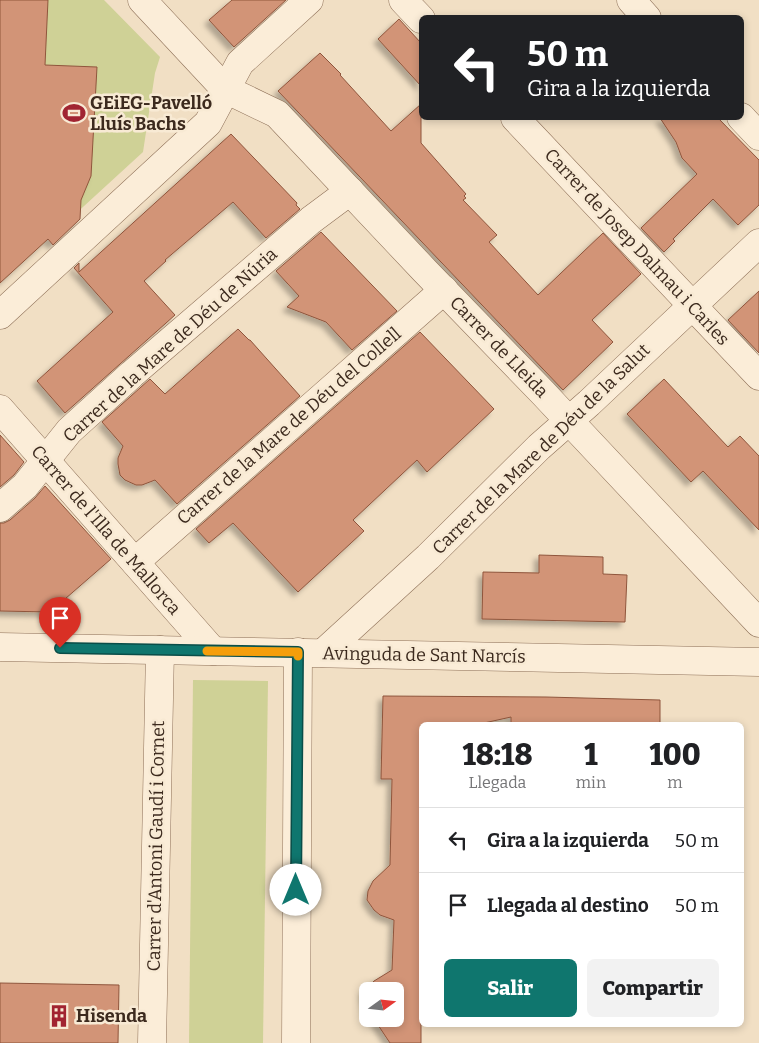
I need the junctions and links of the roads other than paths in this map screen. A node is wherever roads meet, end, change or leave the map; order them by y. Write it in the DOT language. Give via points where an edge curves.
graph roads {
  1 [pos="142,0"];
  2 [pos="309,0"];
  3 [pos="403,0"];
  4 [pos="631,0"];
  5 [pos="644,15"];
  6 [pos="419,17"];
  7 [pos="225,89"];
  8 [pos="517,120"];
  9 [pos="744,120"];
  10 [pos="759,136"];
  11 [pos="342,183"];
  12 [pos="759,243"];
  13 [pos="444,290"];
  14 [pos="692,306"];
  15 [pos="0,315"];
  16 [pos="759,376"];
  17 [pos="0,409"];
  18 [pos="569,421"];
  19 [pos="45,460"];
  20 [pos="0,508"];
  21 [pos="135,562"];
  22 [pos="759,623"];
  23 [pos="0,646"];
  24 [pos="160,650"];
  25 [pos="212,651"];
  26 [pos="310,652"];
  27 [pos="759,662"];
  28 [pos="152,1043"];
  29 [pos="296,1043"];
  1 -- 7 [label="street"];
  2 -- 7 [label="street" via="240,63"];
  3 -- 6 [label="street"];
  4 -- 5 [label="street"];
  7 -- 11 [label="street, Carrer de Lleida" via="277,114"];
  7 -- 15 [label="street" via="208,123"];
  8 -- 14 [label="street, Carrer de Josep Dalmau i Carles"];
  9 -- 10 [label="street"];
  11 -- 13 [label="street, Carrer de Lleida"];
  11 -- 19 [label="street, Carrer de la Mare de Déu de Núria" via="311,220 69,430"];
  12 -- 14 [label="street, Carrer de la Mare de Déu de la Salut"];
  13 -- 18 [label="street, Carrer de Lleida"];
  13 -- 21 [label="street, Carrer de la Mare de Déu del Collell"];
  14 -- 16 [label="street, Carrer de Josep Dalmau i Carles"];
  14 -- 18 [label="street, Carrer de la Mare de Déu de la Salut"];
  17 -- 19 [label="street, Carrer de l'Illa de Mallorca"];
  18 -- 22 [label="street, Carrer de Lleida"];
  18 -- 26 [label="street, Carrer de la Mare de Déu de la Salut" via="428,557"];
  19 -- 20 [label="street, Carrer de la Mare de Déu de Núria" via="25,486"];
  19 -- 21 [label="street, Carrer de l'Illa de Mallorca"];
  21 -- 25 [label="street, Carrer de l'Illa de Mallorca"];
  23 -- 24 [label="street, Avinguda de Sant Narcís"];
  24 -- 25 [label="street, Avinguda de Sant Narcís"];
  24 -- 28 [label="street, Carrer d'Antoni Gaudí i Cornet"];
  25 -- 26 [label="street, Avinguda de Sant Narcís"];
  26 -- 27 [label="street, Avinguda de Sant Narcís"];
  26 -- 29 [label="street"];
}
